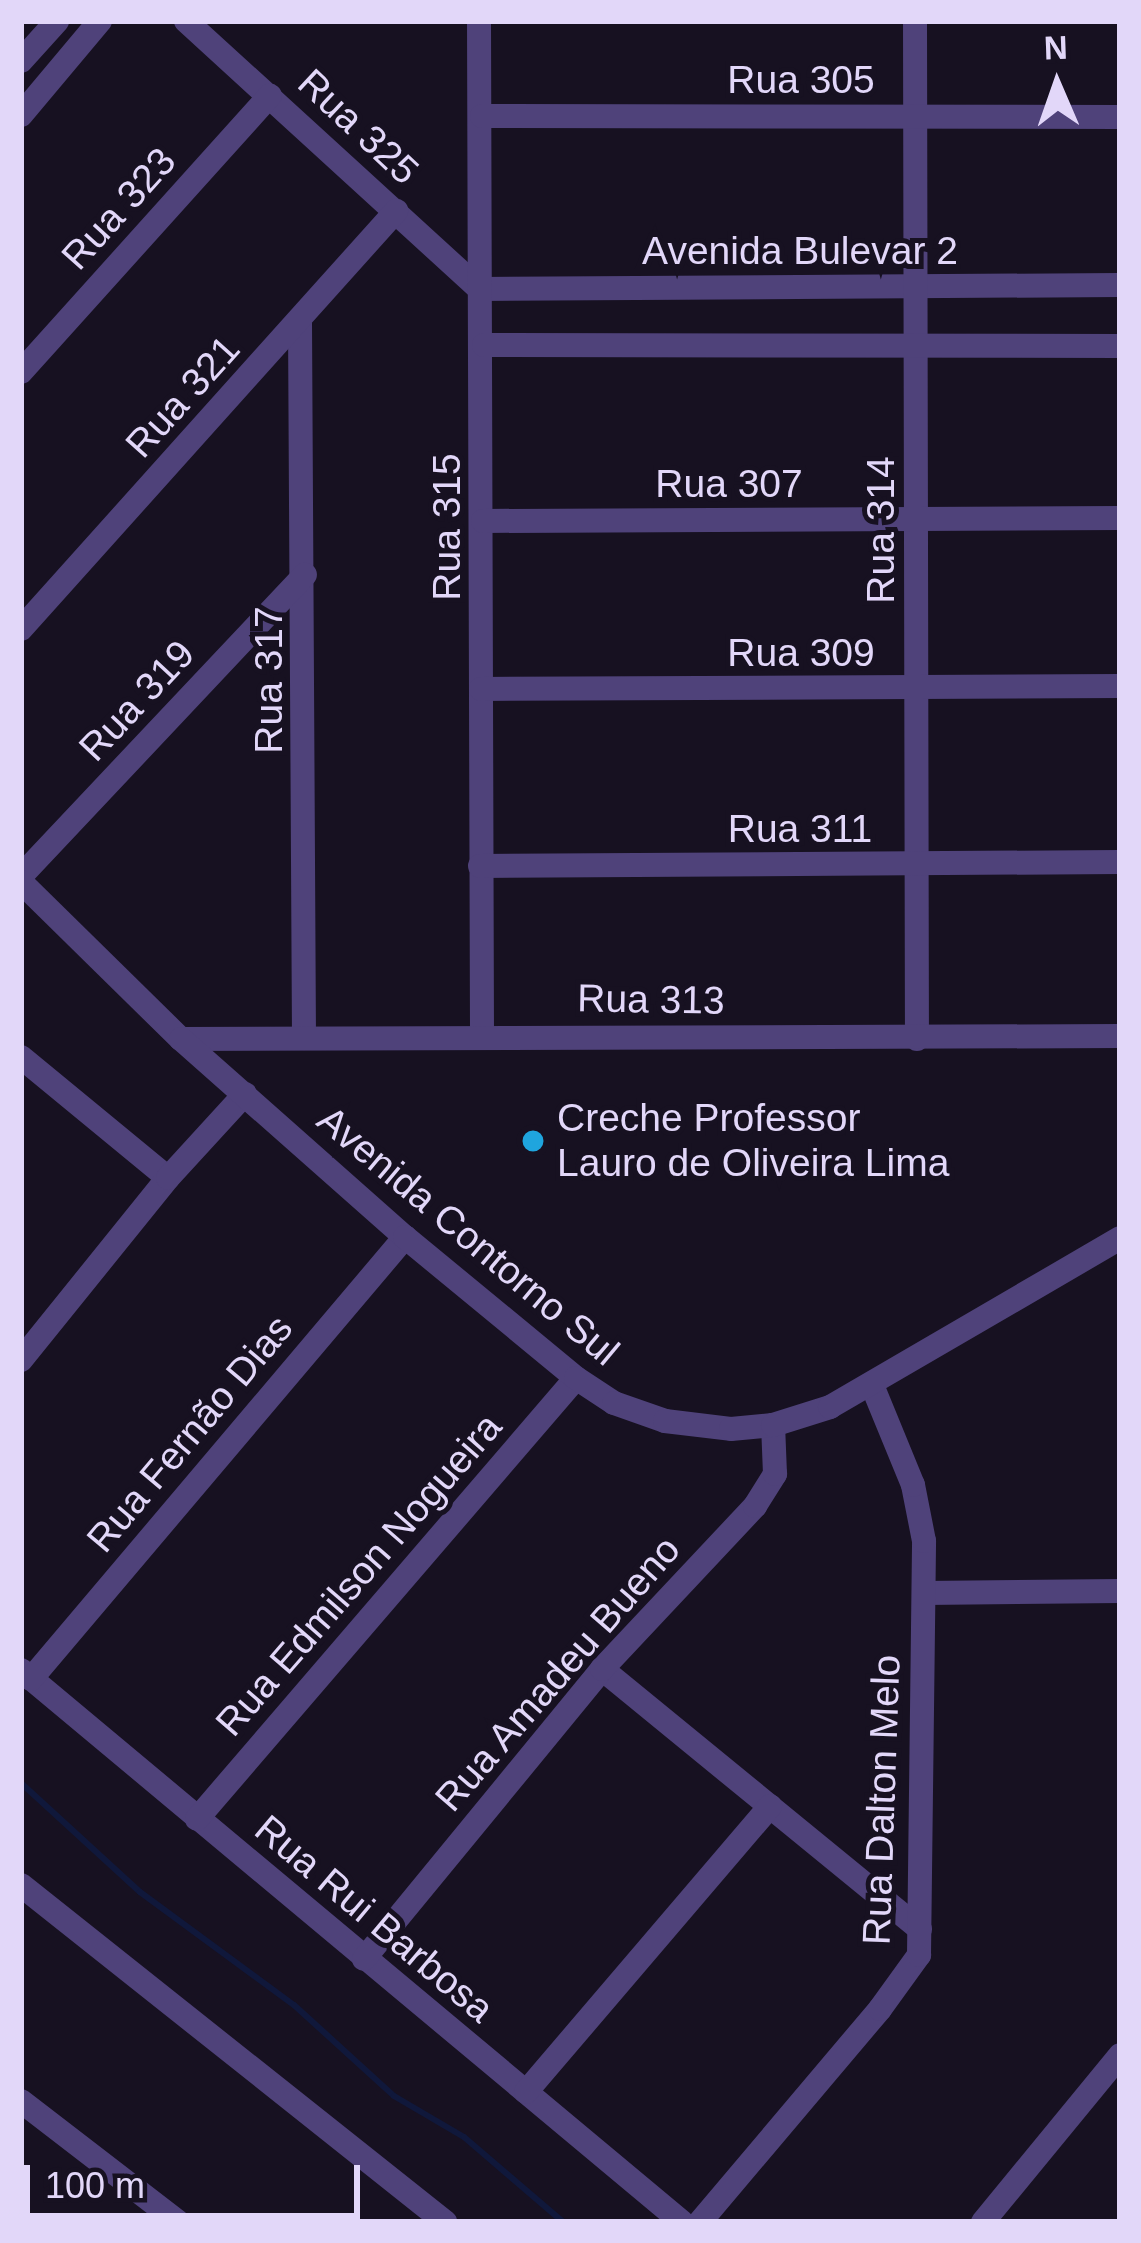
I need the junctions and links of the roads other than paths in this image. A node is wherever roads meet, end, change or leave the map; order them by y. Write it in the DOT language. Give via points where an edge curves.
graph roads {
  1 [pos="57,21"];
  2 [pos="100,21"];
  3 [pos="186,21"];
  4 [pos="479,21"];
  5 [pos="915,21"];
  6 [pos="21,61"];
  7 [pos="271,94"];
  8 [pos="21,115"];
  9 [pos="482,116"];
  10 [pos="916,117"];
  11 [pos="1120,117"];
  12 [pos="396,211"];
  13 [pos="1120,285"];
  14 [pos="919,287"];
  15 [pos="480,289"];
  16 [pos="300,323"];
  17 [pos="484,345"];
  18 [pos="1120,346"];
  19 [pos="919,347"];
  20 [pos="21,372"];
  21 [pos="1120,518"];
  22 [pos="916,520"];
  23 [pos="483,521"];
  24 [pos="305,575"];
  25 [pos="21,629"];
  26 [pos="1120,686"];
  27 [pos="917,688"];
  28 [pos="482,689"];
  29 [pos="1120,862"];
  30 [pos="914,864"];
  31 [pos="480,866"];
  32 [pos="21,879"];
  33 [pos="482,1034"];
  34 [pos="304,1036"];
  35 [pos="1120,1036"];
  36 [pos="181,1039"];
  37 [pos="917,1039"];
  38 [pos="21,1057"];
  39 [pos="245,1094"];
  40 [pos="168,1178"];
  41 [pos="405,1237"];
  42 [pos="1120,1238"];
  43 [pos="21,1360"];
  44 [pos="576,1378"];
  45 [pos="872,1385"];
  46 [pos="773,1425"];
  47 [pos="1120,1591"];
  48 [pos="924,1593"];
  49 [pos="602,1669"];
  50 [pos="26,1675"];
  51 [pos="770,1806"];
  52 [pos="197,1820"];
  53 [pos="21,1885"];
  54 [pos="920,1929"];
  55 [pos="364,1958"];
  56 [pos="1120,2055"];
  57 [pos="526,2092"];
  58 [pos="21,2101"];
  59 [pos="178,2222"];
  60 [pos="445,2222"];
  61 [pos="682,2222"];
  62 [pos="700,2222"];
  63 [pos="983,2222"];
  1 -- 6 [label="street"];
  2 -- 8 [label="street"];
  3 -- 7 [label="street, Rua 325"];
  4 -- 9 [label="street, Rua 315"];
  5 -- 10 [label="street, Rua 314"];
  7 -- 12 [label="street, Rua 325"];
  7 -- 20 [label="street, Rua 323"];
  9 -- 10 [label="street, Rua 305"];
  9 -- 15 [label="street, Rua 315"];
  10 -- 11 [label="street, Rua 305"];
  10 -- 14 [label="street, Rua 314"];
  12 -- 15 [label="street, Rua 325"];
  12 -- 16 [label="street, Rua 321"];
  13 -- 14 [label="street, Avenida Bulevar 2"];
  14 -- 15 [label="street, Avenida Bulevar 2"];
  14 -- 19 [label="street, Rua 314"];
  15 -- 17 [label="street, Rua 315"];
  16 -- 24 [label="street, Rua 317"];
  16 -- 25 [label="street, Rua 321"];
  17 -- 19 [label="street"];
  17 -- 23 [label="street, Rua 315"];
  18 -- 19 [label="street"];
  19 -- 22 [label="street, Rua 314"];
  21 -- 22 [label="street, Rua 307"];
  22 -- 23 [label="street, Rua 307"];
  22 -- 27 [label="street, Rua 314"];
  23 -- 28 [label="street, Rua 315"];
  24 -- 32 [label="street, Rua 319"];
  24 -- 34 [label="street, Rua 317"];
  26 -- 27 [label="street, Rua 309"];
  27 -- 28 [label="street, Rua 309"];
  27 -- 30 [label="street, Rua 314"];
  28 -- 31 [label="street, Rua 315"];
  29 -- 30 [label="street, Rua 311"];
  30 -- 31 [label="street, Rua 311"];
  30 -- 37 [label="street, Rua 314"];
  31 -- 33 [label="street, Rua 315"];
  32 -- 36 [label="street, Avenida Contorno Sul"];
  33 -- 34 [label="street, Rua 313"];
  33 -- 37 [label="street, Rua 313"];
  34 -- 36 [label="street, Rua 313"];
  35 -- 37 [label="street, Rua 313"];
  36 -- 39 [label="street, Avenida Contorno Sul"];
  38 -- 40 [label="street"];
  39 -- 40 [label="street"];
  39 -- 41 [label="street, Avenida Contorno Sul"];
  40 -- 43 [label="street"];
  41 -- 44 [label="street, Avenida Contorno Sul"];
  41 -- 50 [label="street, Rua Fernão Dias"];
  42 -- 45 [label="street, Avenida Contorno Sul"];
  44 -- 46 [label="street, Avenida Contorno Sul" via="665,1421"];
  44 -- 52 [label="street, Rua Edmilson Nogueira"];
  45 -- 46 [label="street, Avenida Contorno Sul"];
  45 -- 48 [label="street, Rua Dalton Melo" via="920,1508"];
  46 -- 49 [label="street, Rua Amadeu Bueno" via="775,1474 765,1492"];
  47 -- 48 [label="street"];
  48 -- 54 [label="street, Rua Dalton Melo"];
  49 -- 51 [label="street"];
  49 -- 55 [label="street, Rua Amadeu Bueno"];
  50 -- 52 [label="street, Rua Rui Barbosa"];
  51 -- 54 [label="street"];
  51 -- 57 [label="street"];
  52 -- 55 [label="street, Rua Rui Barbosa"];
  53 -- 60 [label="street"];
  54 -- 62 [label="street, Rua Dalton Melo" via="920,1955 904,1979"];
  55 -- 57 [label="street, Rua Rui Barbosa"];
  56 -- 63 [label="street"];
  57 -- 61 [label="street, Rua Rui Barbosa"];
  58 -- 59 [label="street"];
}
